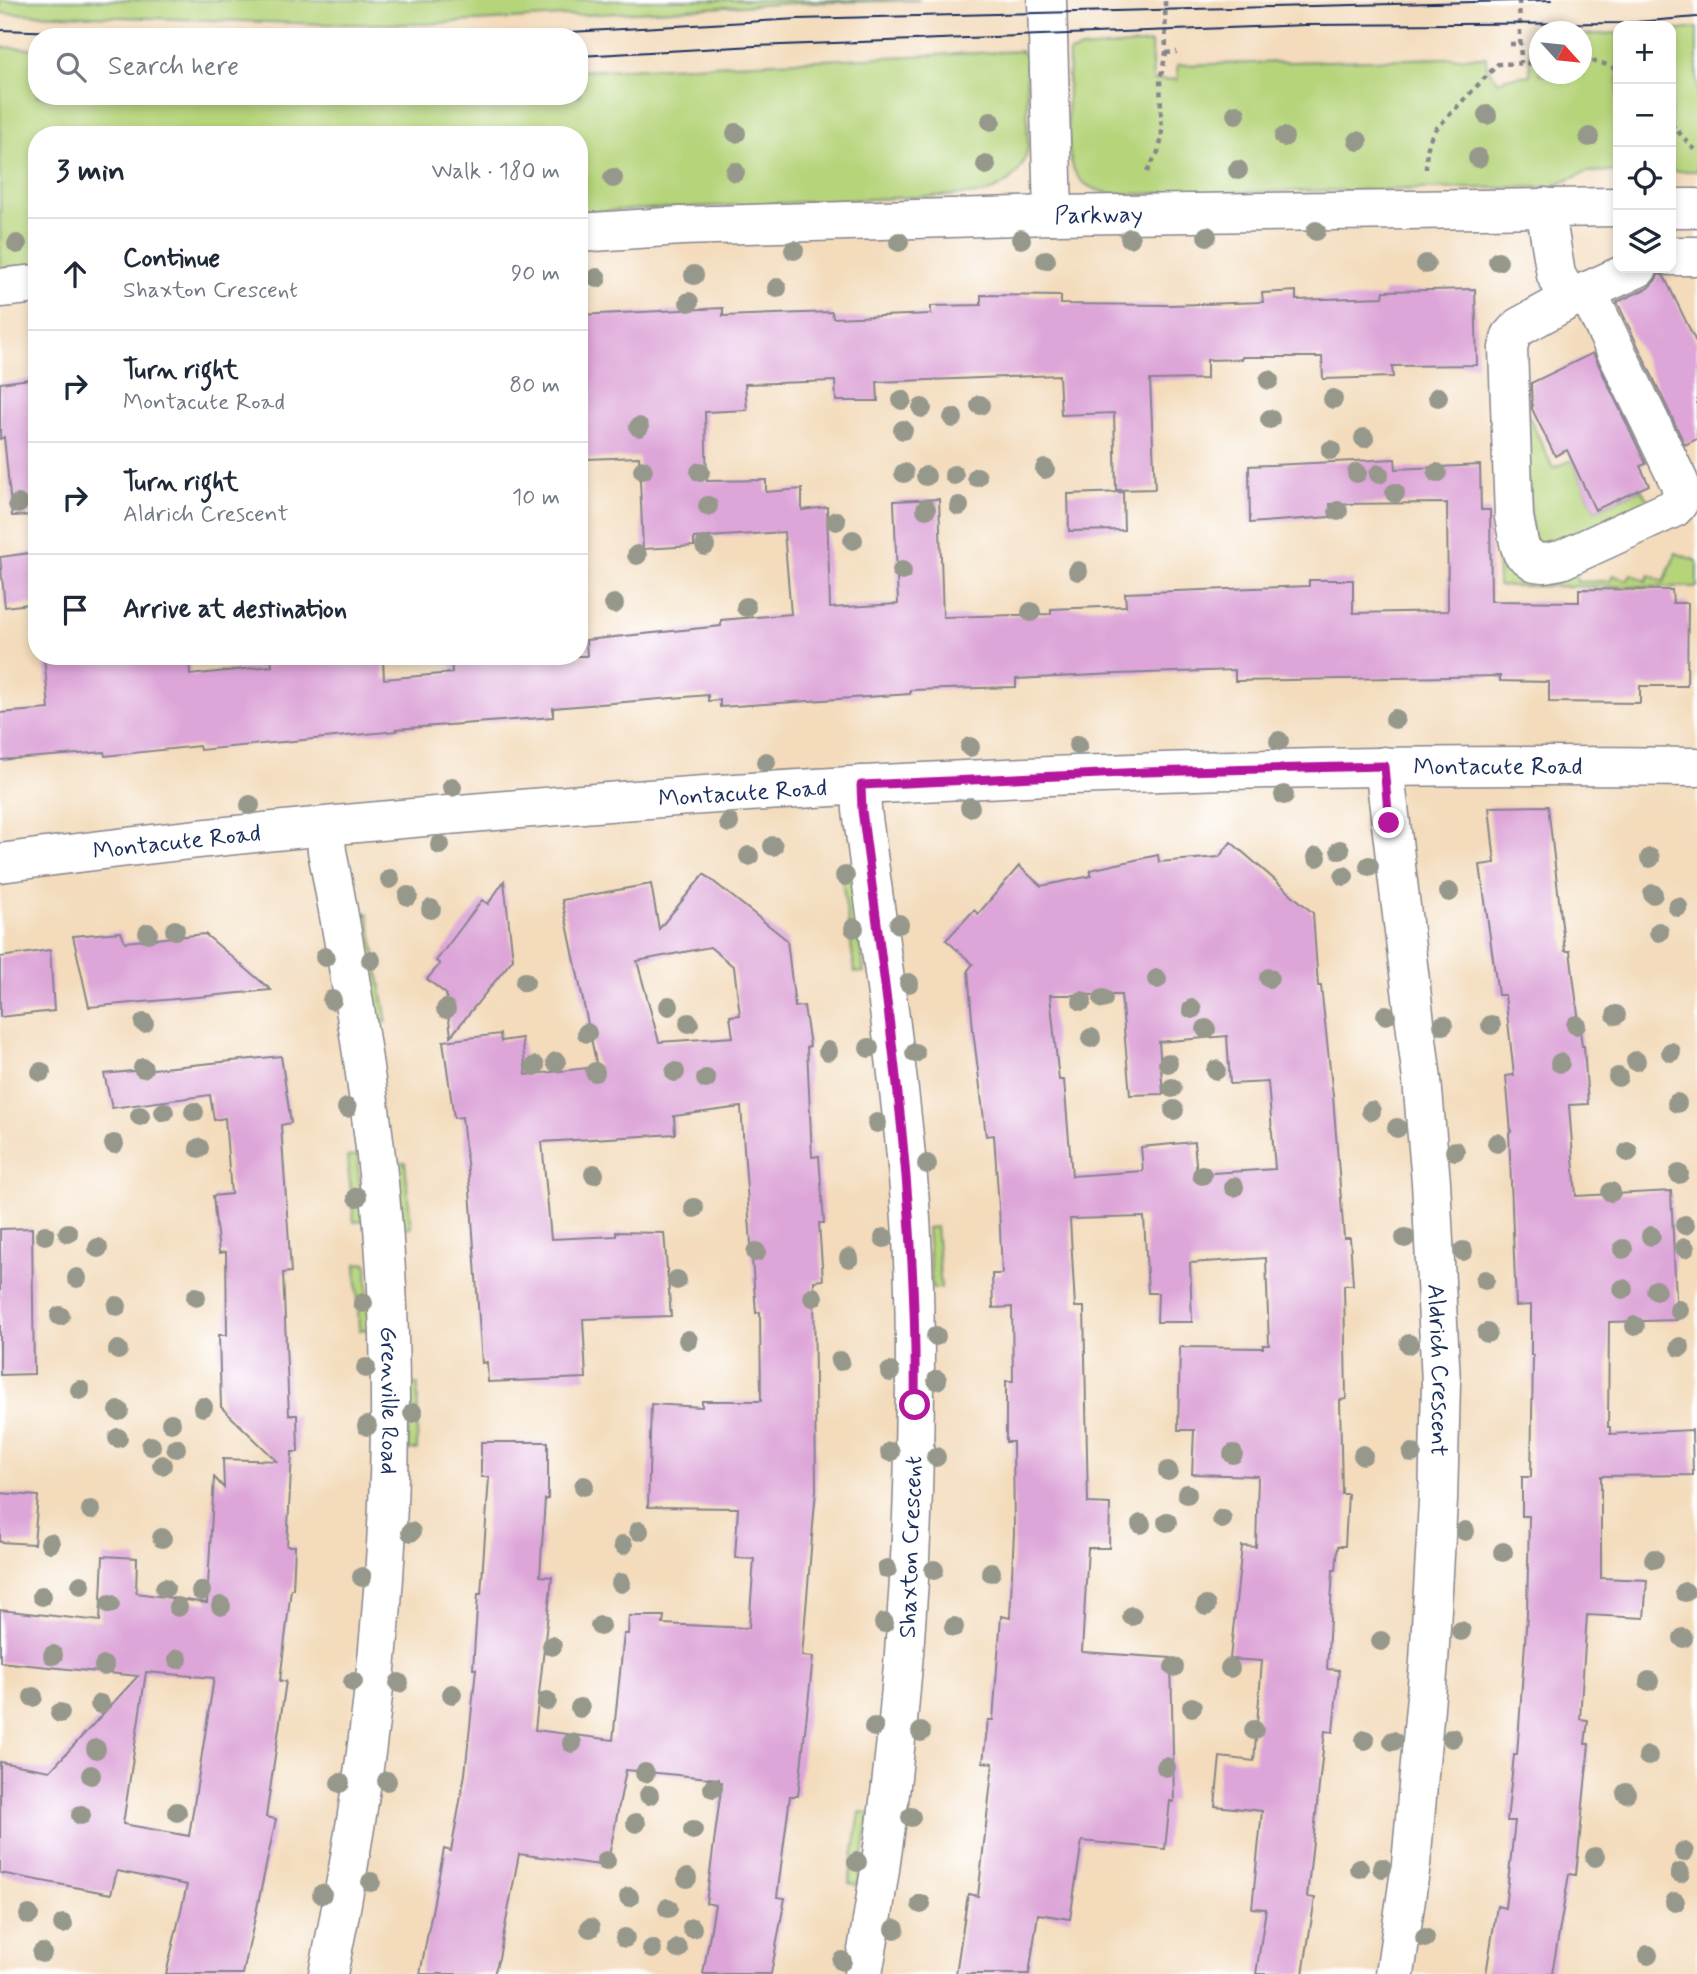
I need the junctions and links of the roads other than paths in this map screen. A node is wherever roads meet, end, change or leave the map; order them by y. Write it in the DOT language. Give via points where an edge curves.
graph roads {
  1 [pos="1047,0"];
  2 [pos="1545,207"];
  3 [pos="1613,207"];
  4 [pos="1676,208"];
  5 [pos="1697,208"];
  6 [pos="1053,215"];
  7 [pos="588,232"];
  8 [pos="1676,256"];
  9 [pos="1697,256"];
  10 [pos="1627,273"];
  11 [pos="28,285"];
  12 [pos="0,288"];
  13 [pos="1578,295"];
  14 [pos="1685,459"];
  15 [pos="1384,766"];
  16 [pos="1697,767"];
  17 [pos="861,785"];
  18 [pos="325,827"];
  19 [pos="0,863"];
  20 [pos="328,1974"];
  21 [pos="863,1974"];
  22 [pos="1395,1974"];
  1 -- 6 [label="street"];
  2 -- 3 [label="street, Parkway"];
  2 -- 6 [label="street, Parkway"];
  2 -- 13 [label="street" via="1556,275"];
  4 -- 5 [label="street"];
  6 -- 7 [label="street, Parkway"];
  8 -- 9 [label="street"];
  10 -- 13 [label="street"];
  11 -- 12 [label="street"];
  13 -- 14 [label="street"];
  13 -- 14 [label="street" via="1519,327 1508,348 1514,517 1522,552 1535,562 1561,560 1674,509 1679,504"];
  15 -- 16 [label="street, Montacute Road"];
  15 -- 17 [label="street, Montacute Road"];
  15 -- 22 [label="street, Aldrich Crescent" via="1422,1080 1441,1396 1429,1662 1411,1864"];
  17 -- 18 [label="street, Montacute Road" via="482,811"];
  17 -- 21 [label="street, Shaxton Crescent" via="908,1178 915,1299 909,1600 902,1698"];
  18 -- 19 [label="street, Montacute Road"];
  18 -- 20 [label="street, Grenville Road" via="361,1036 379,1184 390,1417 387,1533 373,1705 354,1842"];
}
